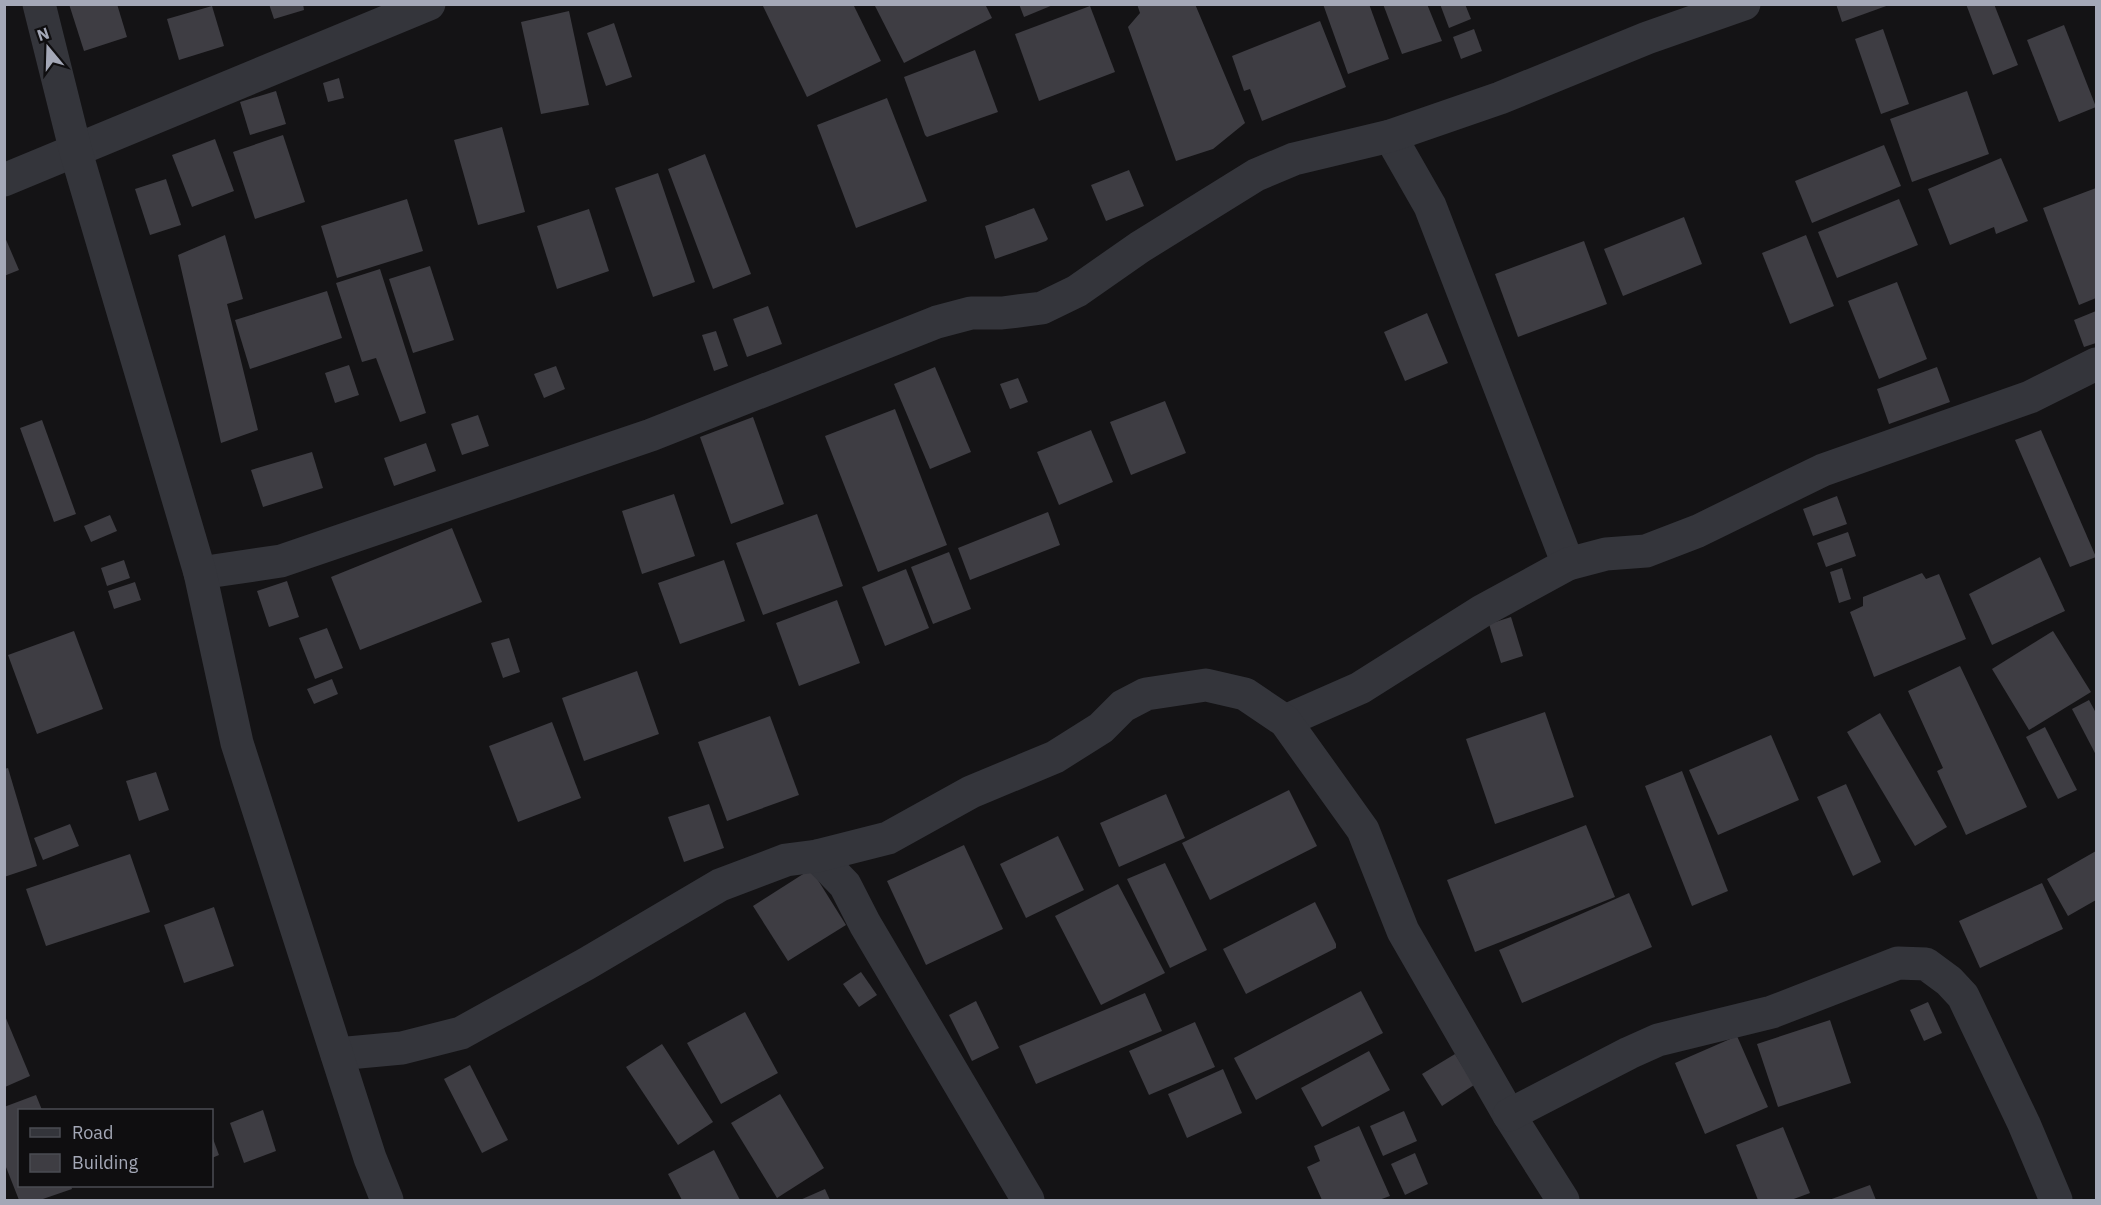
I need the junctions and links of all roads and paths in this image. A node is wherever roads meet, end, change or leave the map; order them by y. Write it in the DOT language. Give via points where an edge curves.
graph roads {
  1 [pos="39,4"];
  2 [pos="429,4"];
  3 [pos="1744,4"];
  4 [pos="1390,136"];
  5 [pos="76,152"];
  6 [pos="4,180"];
  7 [pos="2097,364"];
  8 [pos="1568,564"];
  9 [pos="200,573"];
  10 [pos="1285,721"];
  11 [pos="817,856"];
  12 [pos="337,1054"];
  13 [pos="1509,1115"];
  14 [pos="387,1200"];
  15 [pos="1028,1200"];
  16 [pos="1563,1200"];
  17 [pos="2056,1200"];
  1 -- 5 [label="street"];
  2 -- 5 [label="street"];
  3 -- 4 [label="street"];
  4 -- 8 [label="street" via="1430,206"];
  4 -- 9 [label="street" via="1294,159 1256,175 1077,291 1041,308 971,313 937,322 651,435 281,561"];
  5 -- 6 [label="street"];
  5 -- 9 [label="street"];
  7 -- 8 [label="street" via="2030,397 1823,470 1657,547"];
  8 -- 10 [label="street" via="1482,611 1360,688"];
  9 -- 12 [label="street" via="237,743"];
  10 -- 11 [label="street" via="1245,694 1206,685 1146,694 1123,706 1101,728 1055,757 971,792 888,838"];
  10 -- 13 [label="street" via="1363,830 1403,931"];
  11 -- 12 [label="street" via="786,860 720,885 462,1032 402,1048"];
  11 -- 15 [label="street" via="845,885"];
  12 -- 14 [label="street"];
  13 -- 16 [label="street"];
  13 -- 17 [label="street" via="1658,1040 1772,1012 1898,963 1926,964 1962,996"];
}
